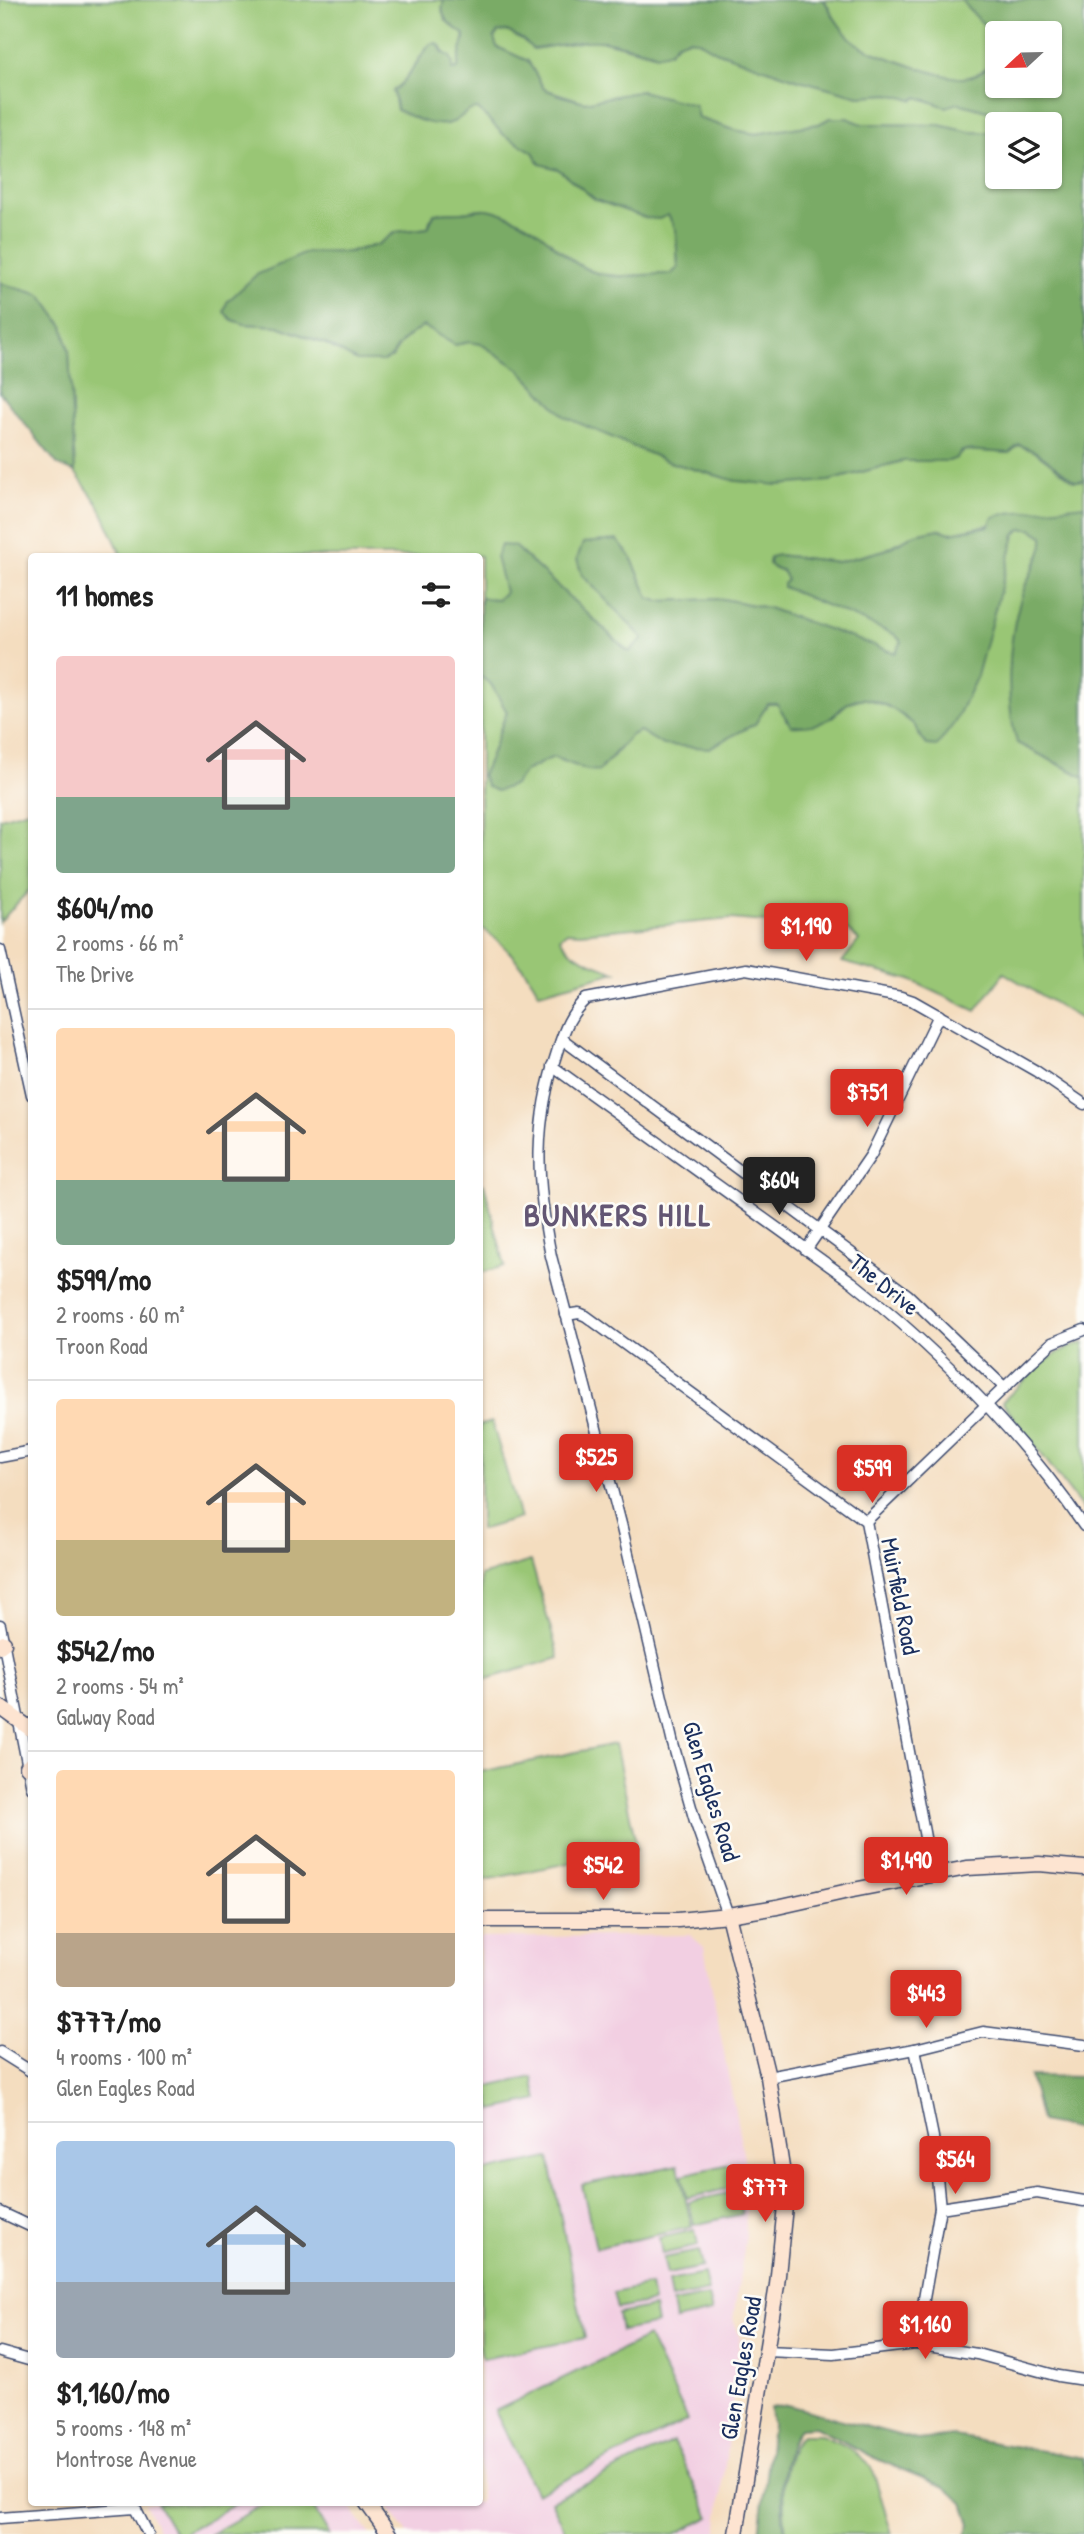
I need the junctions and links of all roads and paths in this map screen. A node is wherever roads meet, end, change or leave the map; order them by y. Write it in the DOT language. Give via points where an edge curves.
graph roads {
  1 [pos="0,950"];
  2 [pos="939,1015"];
  3 [pos="562,1039"];
  4 [pos="552,1066"];
  5 [pos="28,1077"];
  6 [pos="1084,1104"];
  7 [pos="821,1229"];
  8 [pos="806,1250"];
  9 [pos="566,1315"];
  10 [pos="1084,1330"];
  11 [pos="1004,1387"];
  12 [pos="986,1405"];
  13 [pos="28,1452"];
  14 [pos="0,1457"];
  15 [pos="866,1521"];
  16 [pos="1084,1526"];
  17 [pos="0,1625"];
  18 [pos="2,1644"];
  19 [pos="0,1707"];
  20 [pos="26,1726"];
  21 [pos="28,1753"];
  22 [pos="1084,1868"];
  23 [pos="932,1875"];
  24 [pos="728,1915"];
  25 [pos="483,1920"];
  26 [pos="1084,2045"];
  27 [pos="915,2049"];
  28 [pos="0,2052"];
  29 [pos="28,2070"];
  30 [pos="768,2077"];
  31 [pos="1084,2202"];
  32 [pos="940,2208"];
  33 [pos="0,2212"];
  34 [pos="28,2225"];
  35 [pos="916,2344"];
  36 [pos="766,2351"];
  37 [pos="0,2352"];
  38 [pos="28,2360"];
  39 [pos="1084,2379"];
  40 [pos="123,2506"];
  41 [pos="134,2506"];
  42 [pos="369,2506"];
  43 [pos="0,2518"];
  44 [pos="148,2534"];
  45 [pos="389,2534"];
  46 [pos="736,2534"];
  1 -- 5 [label="street"];
  2 -- 3 [label="street, Glen Eagles Road" via="901,996 746,969 586,999 572,1015"];
  2 -- 6 [label="street, Glen Eagles Road"];
  2 -- 7 [label="street" via="871,1155"];
  3 -- 4 [label="street, Glen Eagles Road"];
  3 -- 7 [label="street, The Drive"];
  4 -- 8 [label="street, The Drive"];
  4 -- 9 [label="street, Glen Eagles Road" via="540,1120 538,1165 543,1214"];
  7 -- 8 [label="street"];
  7 -- 11 [label="street, The Drive" via="908,1295"];
  8 -- 12 [label="street, The Drive" via="892,1313"];
  9 -- 15 [label="street, Muirfield Road" via="586,1316"];
  9 -- 24 [label="street, Glen Eagles Road" via="673,1744"];
  10 -- 11 [label="street" via="1052,1343"];
  11 -- 12 [label="street"];
  12 -- 15 [label="street"];
  12 -- 16 [label="street, The Drive"];
  13 -- 14 [label="street"];
  15 -- 23 [label="street, Muirfield Road"];
  17 -- 18 [label="street"];
  18 -- 20 [label="street"];
  19 -- 20 [label="street"];
  20 -- 21 [label="street"];
  22 -- 23 [label="street" via="1039,1864"];
  23 -- 24 [label="street"];
  24 -- 25 [label="street" via="678,1920"];
  24 -- 30 [label="street, Glen Eagles Road"];
  26 -- 27 [label="street" via="983,2032"];
  27 -- 30 [label="street"];
  27 -- 32 [label="street" via="933,2137"];
  28 -- 29 [label="street"];
  30 -- 36 [label="street, Glen Eagles Road" via="785,2206"];
  31 -- 32 [label="street" via="1037,2193"];
  32 -- 35 [label="street"];
  33 -- 34 [label="street"];
  35 -- 36 [label="street" via="834,2354"];
  35 -- 39 [label="street"];
  36 -- 46 [label="street, Glen Eagles Road"];
  37 -- 38 [label="street"];
  40 -- 43 [label="street"];
  41 -- 44 [label="street"];
  42 -- 45 [label="street"];
}
